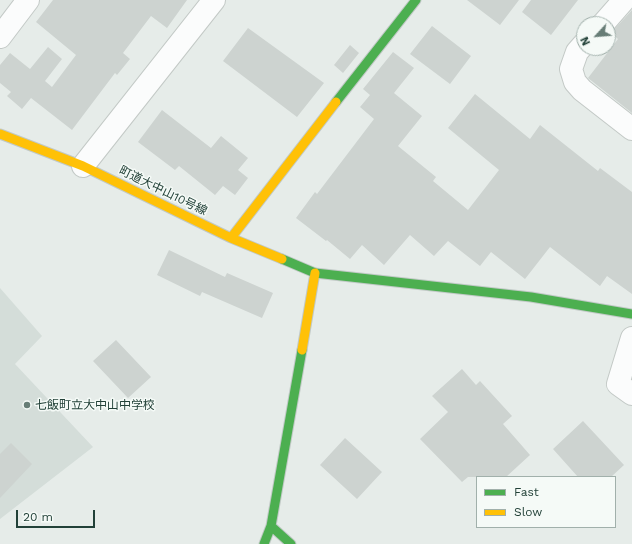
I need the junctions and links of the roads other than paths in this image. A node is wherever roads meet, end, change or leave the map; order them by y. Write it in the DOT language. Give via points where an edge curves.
graph roads {
  1 [pos="28,0"];
  2 [pos="214,0"];
  3 [pos="416,0"];
  4 [pos="624,0"];
  5 [pos="609,16"];
  6 [pos="0,37"];
  7 [pos="576,55"];
  8 [pos="632,129"];
  9 [pos="0,134"];
  10 [pos="83,166"];
  11 [pos="231,238"];
  12 [pos="315,273"];
  13 [pos="632,314"];
  14 [pos="632,338"];
  15 [pos="632,394"];
  16 [pos="272,526"];
  17 [pos="264,544"];
  18 [pos="291,544"];
  1 -- 6 [label="street"];
  2 -- 10 [label="street"];
  3 -- 11 [label="street"];
  4 -- 5 [label="street"];
  7 -- 8 [label="street" via="571,69 575,82"];
  9 -- 10 [label="street, 町道大中山10号線"];
  10 -- 11 [label="street, 町道大中山10号線"];
  11 -- 12 [label="street, 町道大中山10号線"];
  12 -- 13 [label="street, 町道大中山10号線" via="531,297"];
  12 -- 16 [label="street"];
  14 -- 15 [label="street" via="618,384"];
  16 -- 17 [label="street"];
  16 -- 18 [label="street"];
}
